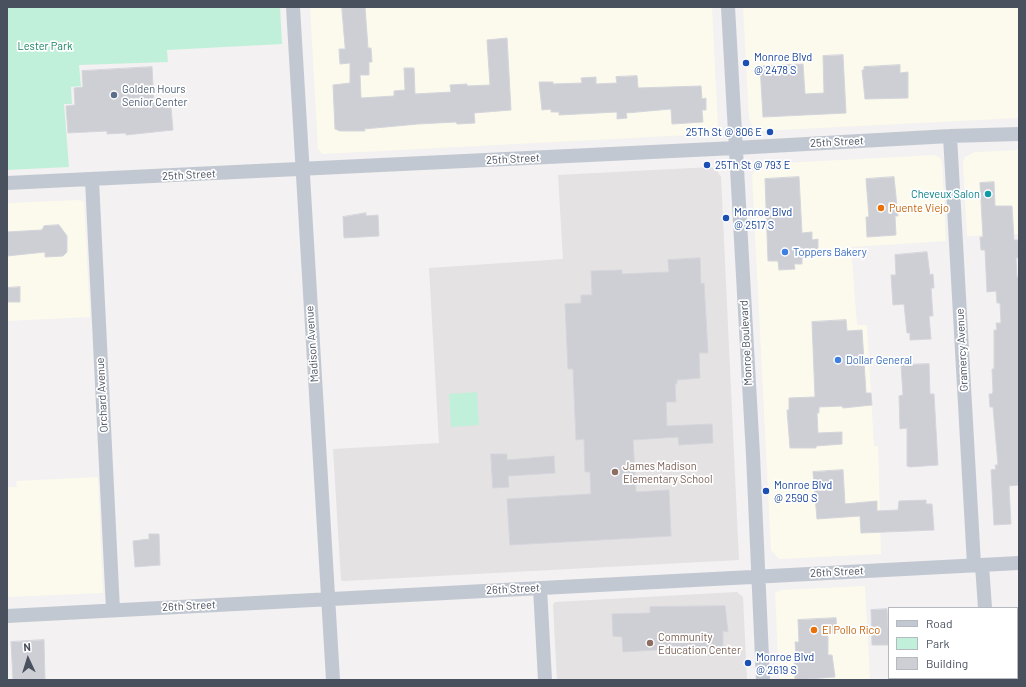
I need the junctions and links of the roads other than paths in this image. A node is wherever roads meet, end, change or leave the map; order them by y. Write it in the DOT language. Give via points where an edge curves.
graph roads {
  1 [pos="293,7"];
  2 [pos="728,7"];
  3 [pos="1019,134"];
  4 [pos="950,136"];
  5 [pos="735,148"];
  6 [pos="302,170"];
  7 [pos="92,180"];
  8 [pos="7,183"];
  9 [pos="1019,563"];
  10 [pos="978,565"];
  11 [pos="757,576"];
  12 [pos="540,588"];
  13 [pos="328,599"];
  14 [pos="985,607"];
  15 [pos="112,610"];
  16 [pos="7,616"];
  17 [pos="333,680"];
  18 [pos="545,680"];
  19 [pos="763,680"];
  1 -- 6 [label="street, Madison Avenue"];
  2 -- 5 [label="street, Monroe Boulevard"];
  3 -- 4 [label="street, 25th Street"];
  4 -- 5 [label="street, 25th Street"];
  4 -- 10 [label="street, Gramercy Avenue"];
  5 -- 6 [label="street, 25th Street"];
  5 -- 11 [label="street, Monroe Boulevard" via="753,455"];
  6 -- 7 [label="street, 25th Street"];
  6 -- 13 [label="street, Madison Avenue"];
  7 -- 8 [label="street, 25th Street"];
  7 -- 15 [label="street, Orchard Avenue"];
  9 -- 10 [label="street, 26th Street"];
  10 -- 11 [label="street, 26th Street"];
  10 -- 14 [label="street, Gramercy Avenue"];
  11 -- 12 [label="street, 26th Street"];
  11 -- 19 [label="street, Monroe Boulevard"];
  12 -- 13 [label="street, 26th Street"];
  12 -- 18 [label="street"];
  13 -- 15 [label="street, 26th Street"];
  13 -- 17 [label="street, Madison Avenue"];
  15 -- 16 [label="street, 26th Street"];
}
